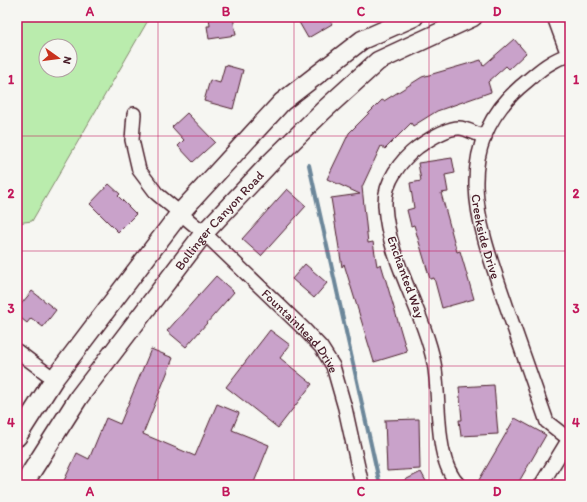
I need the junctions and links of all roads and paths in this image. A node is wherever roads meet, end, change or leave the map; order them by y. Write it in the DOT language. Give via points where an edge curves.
graph roads {
  1 [pos="414,17"];
  2 [pos="473,17"];
  3 [pos="554,17"];
  4 [pos="569,55"];
  5 [pos="134,114"];
  6 [pos="485,137"];
  7 [pos="180,214"];
  8 [pos="204,233"];
  9 [pos="17,351"];
  10 [pos="54,379"];
  11 [pos="17,437"];
  12 [pos="569,439"];
  13 [pos="22,485"];
  14 [pos="362,485"];
  15 [pos="459,485"];
  16 [pos="541,485"];
  1 -- 7 [label="main road" via="362,40 282,102"];
  2 -- 8 [label="main road, Bollinger Canyon Road" via="378,61 324,110"];
  3 -- 4 [label="street"];
  4 -- 6 [label="street, Creekside Drive" via="547,64 503,103"];
  5 -- 7 [label="street, Fountainhead Drive" via="132,140 139,170 157,194"];
  6 -- 12 [label="street, Creekside Drive" via="477,159 476,194 483,238 547,422"];
  6 -- 15 [label="street, Enchanted Way" via="459,128 432,137 409,154 393,174 385,204 391,240 430,344 444,464"];
  7 -- 8 [label="street, Fountainhead Drive"];
  7 -- 10 [label="main road"];
  8 -- 13 [label="main road, Bollinger Canyon Road" via="80,397"];
  8 -- 14 [label="street, Fountainhead Drive" via="304,329 321,347 333,366"];
  9 -- 10 [label="street"];
  10 -- 11 [label="main road"];
  12 -- 16 [label="street"];
}
